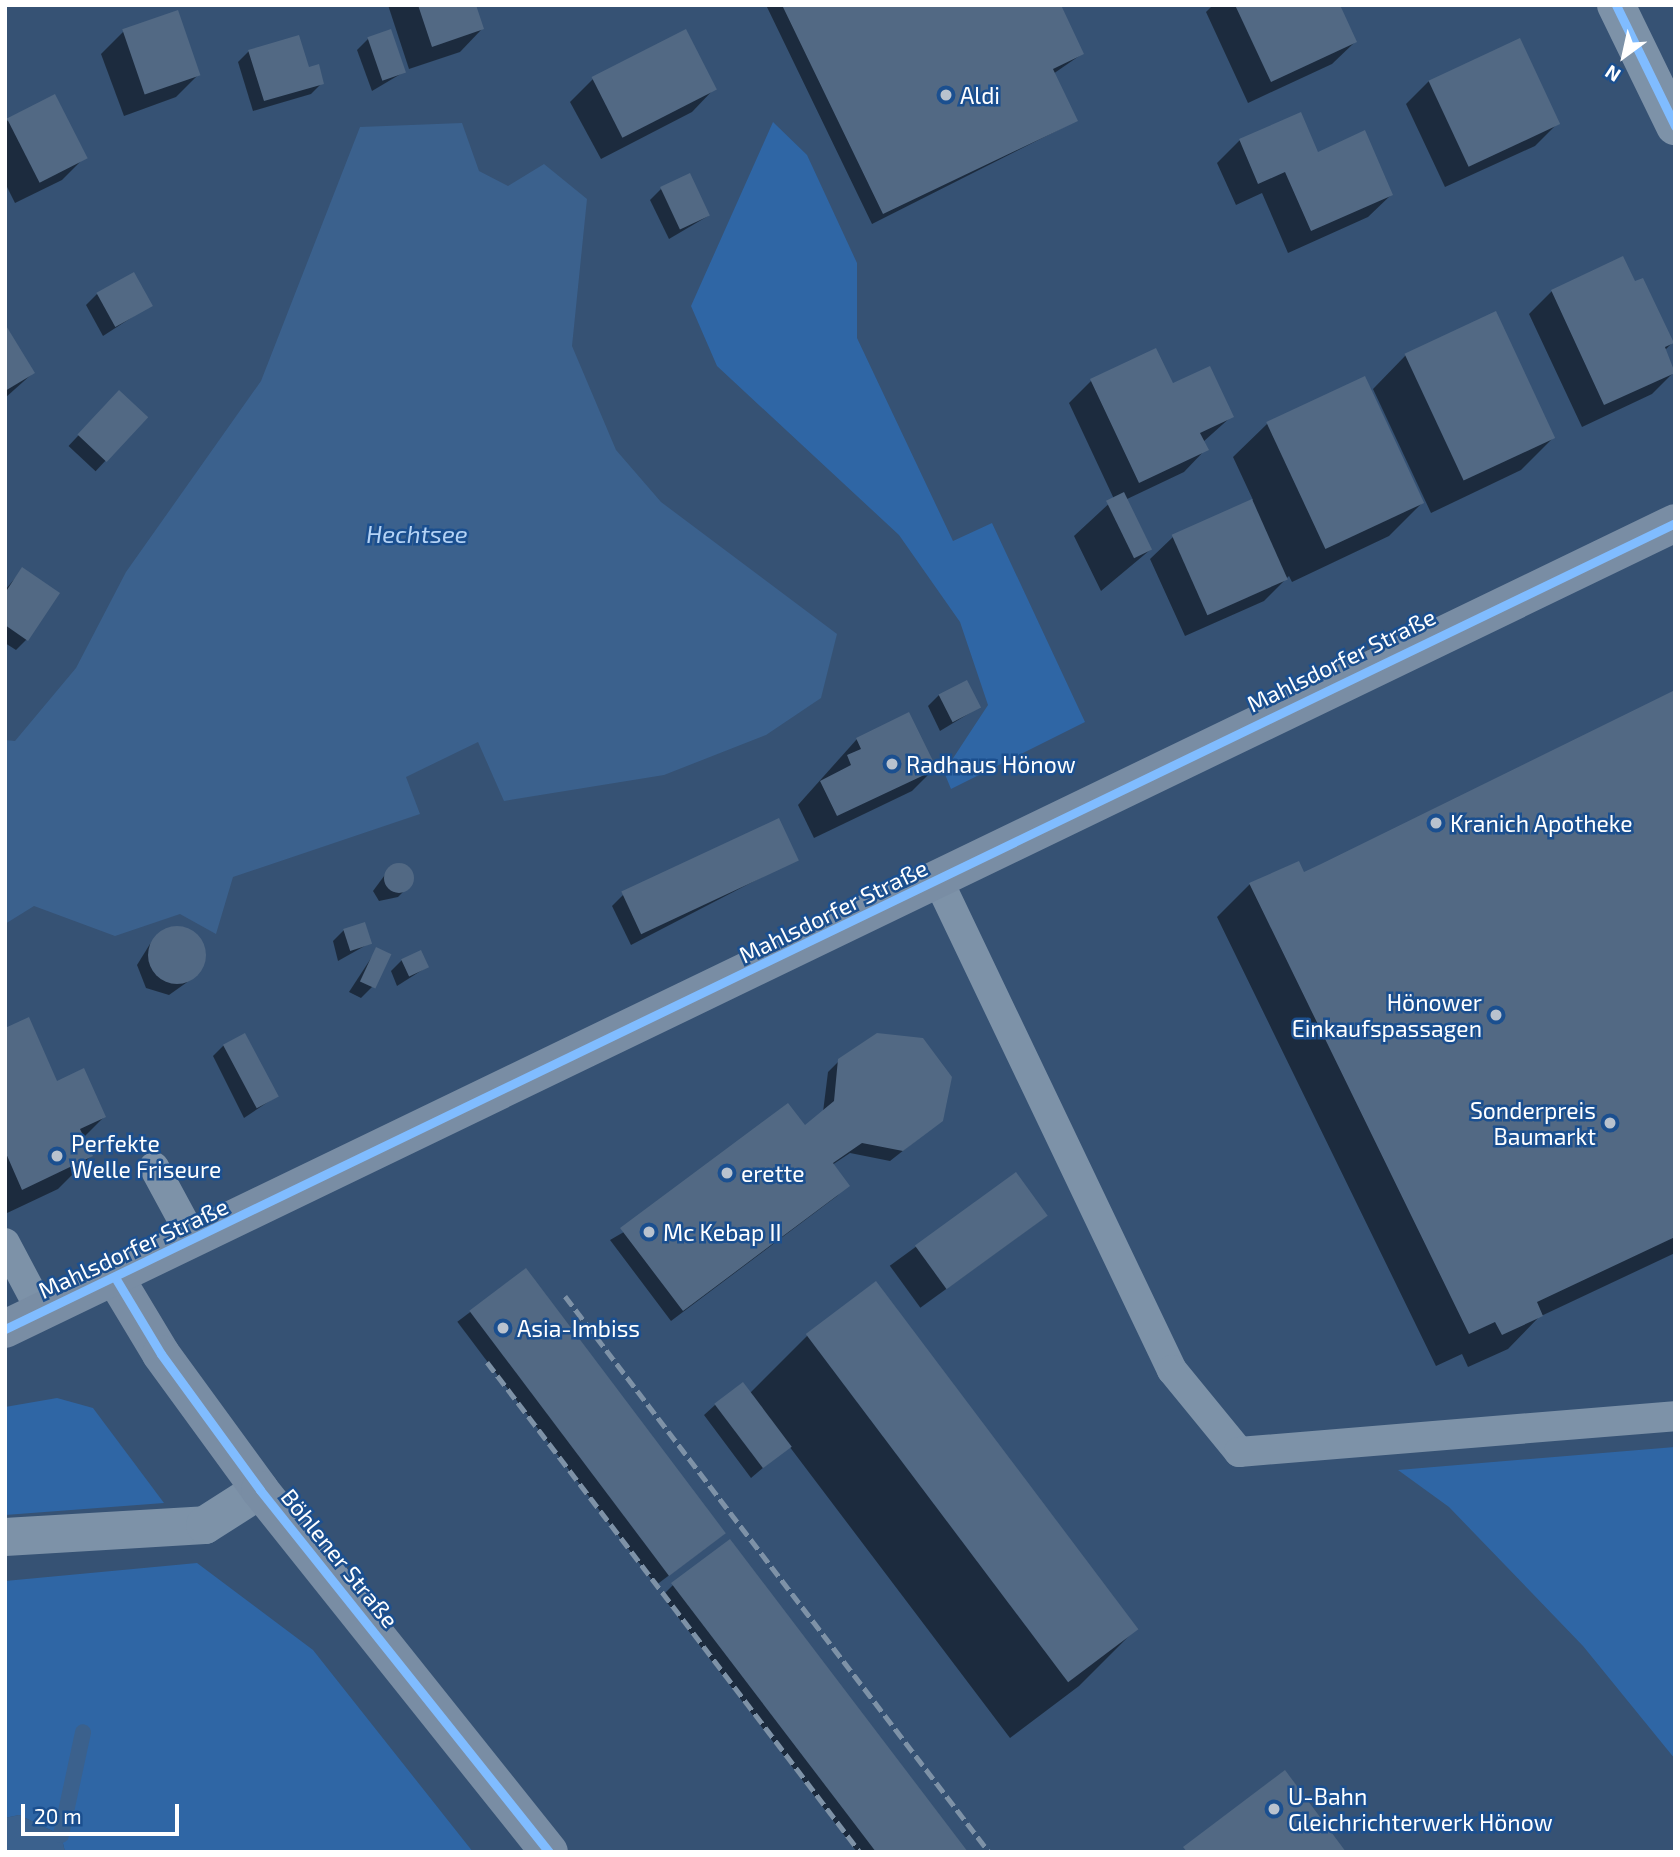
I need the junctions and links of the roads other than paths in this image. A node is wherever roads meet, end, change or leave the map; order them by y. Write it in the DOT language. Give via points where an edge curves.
graph roads {
  1 [pos="1615,5"];
  2 [pos="1675,126"];
  3 [pos="1675,523"];
  4 [pos="939,882"];
  5 [pos="154,1167"];
  6 [pos="194,1241"];
  7 [pos="5,1243"];
  8 [pos="116,1279"];
  9 [pos="42,1313"];
  10 [pos="5,1329"];
  11 [pos="1675,1416"];
  12 [pos="260,1490"];
  13 [pos="5,1537"];
  14 [pos="549,1852"];
  1 -- 2 [label="street"];
  3 -- 4 [label="main road, Mahlsdorfer Straße"];
  4 -- 6 [label="main road, Mahlsdorfer Straße"];
  4 -- 11 [label="lane" via="1172,1370 1239,1452"];
  5 -- 6 [label="lane"];
  6 -- 8 [label="main road, Mahlsdorfer Straße"];
  7 -- 9 [label="lane"];
  8 -- 9 [label="main road, Mahlsdorfer Straße"];
  8 -- 12 [label="main road, Böhlener Straße" via="161,1354"];
  9 -- 10 [label="main road, Mahlsdorfer Straße"];
  12 -- 13 [label="street" via="205,1525"];
  12 -- 14 [label="main road, Böhlener Straße"];
}
